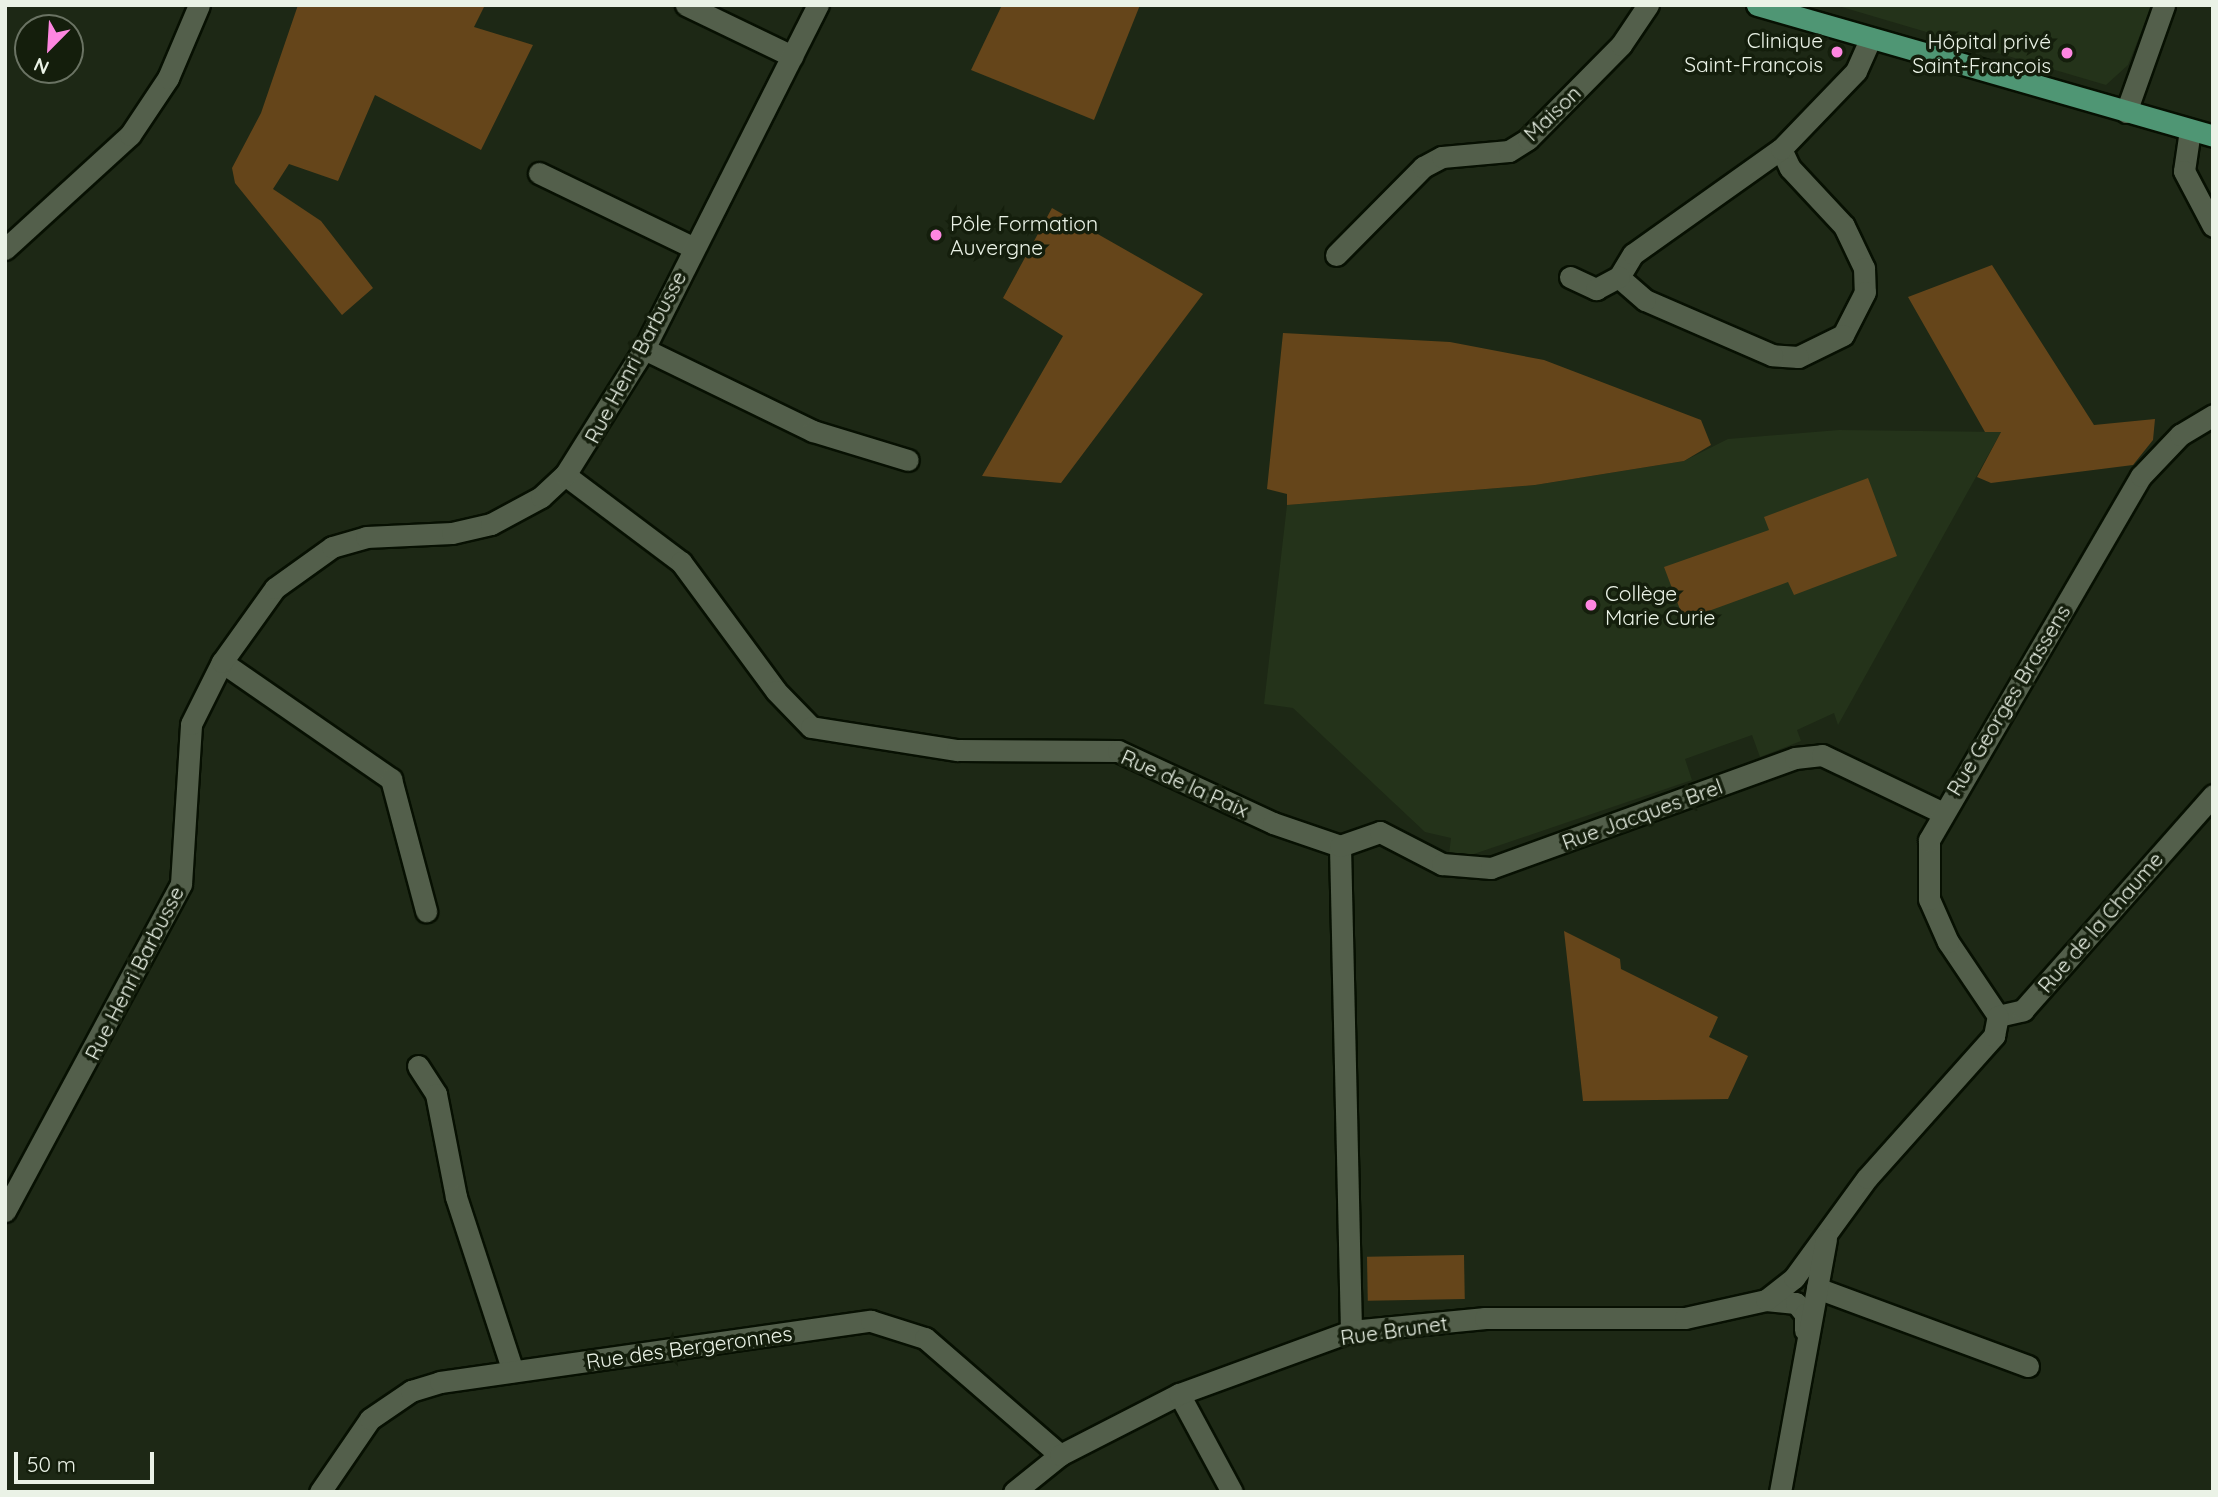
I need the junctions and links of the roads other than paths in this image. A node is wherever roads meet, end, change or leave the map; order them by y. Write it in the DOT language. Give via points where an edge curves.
graph roads {
  1 [pos="199,5"];
  2 [pos="686,5"];
  3 [pos="818,5"];
  4 [pos="1648,5"];
  5 [pos="1756,5"];
  6 [pos="2164,5"];
  7 [pos="1871,38"];
  8 [pos="792,56"];
  9 [pos="2126,112"];
  10 [pos="2190,130"];
  11 [pos="2213,136"];
  12 [pos="1780,149"];
  13 [pos="539,173"];
  14 [pos="2213,226"];
  15 [pos="692,247"];
  16 [pos="5,250"];
  17 [pos="1336,255"];
  18 [pos="1570,277"];
  19 [pos="1619,277"];
  20 [pos="644,349"];
  21 [pos="2213,415"];
  22 [pos="908,460"];
  23 [pos="565,475"];
  24 [pos="222,662"];
  25 [pos="2213,795"];
  26 [pos="1941,812"];
  27 [pos="1340,846"];
  28 [pos="426,911"];
  29 [pos="1998,1016"];
  30 [pos="418,1066"];
  31 [pos="5,1211"];
  32 [pos="1827,1234"];
  33 [pos="1817,1288"];
  34 [pos="1766,1300"];
  35 [pos="1351,1331"];
  36 [pos="1805,1333"];
  37 [pos="2028,1366"];
  38 [pos="513,1371"];
  39 [pos="1180,1394"];
  40 [pos="1060,1455"];
  41 [pos="1026,1488"];
  42 [pos="320,1492"];
  43 [pos="1232,1492"];
  44 [pos="1780,1492"];
  1 -- 16 [label="street" via="168,78 130,135"];
  2 -- 8 [label="street"];
  3 -- 8 [label="street, Rue Henri Barbusse"];
  4 -- 17 [label="street, Maison" via="1621,45 1528,139 1509,150 1442,157 1423,167"];
  5 -- 7 [label="main road"];
  6 -- 9 [label="street"];
  7 -- 9 [label="main road"];
  7 -- 12 [label="street" via="1856,71"];
  8 -- 15 [label="street, Rue Henri Barbusse"];
  9 -- 10 [label="main road"];
  10 -- 11 [label="main road"];
  10 -- 14 [label="street" via="2184,171"];
  12 -- 19 [label="street" via="1633,254"];
  12 -- 19 [label="street" via="1790,169 1844,226 1864,268 1865,292 1843,335 1798,357 1772,355 1645,300"];
  13 -- 15 [label="street"];
  15 -- 20 [label="street, Rue Henri Barbusse"];
  18 -- 19 [label="street" via="1596,289"];
  20 -- 22 [label="street" via="813,431"];
  20 -- 23 [label="street, Rue Henri Barbusse"];
  21 -- 26 [label="street, Rue Georges Brassens" via="2180,435 2141,476"];
  23 -- 24 [label="street, Rue Henri Barbusse" via="491,524 452,533 366,537 332,547 275,588"];
  23 -- 27 [label="street, Rue de la Paix" via="681,562 776,691 811,727 957,750 1118,751 1273,823"];
  24 -- 28 [label="street" via="391,779"];
  24 -- 31 [label="street, Rue Henri Barbusse" via="197,706 187,743 181,884"];
  25 -- 29 [label="street, Rue de la Chaume" via="2023,1010"];
  26 -- 27 [label="street, Rue Jacques Brel" via="1822,755 1795,758 1491,868 1442,864 1380,832"];
  26 -- 29 [label="street, Rue Georges Brassens" via="1927,849 1929,899 1948,942"];
  27 -- 35 [label="street"];
  29 -- 32 [label="street" via="1994,1036 1867,1178"];
  30 -- 38 [label="street" via="436,1094 456,1197"];
  32 -- 33 [label="street"];
  32 -- 34 [label="street" via="1794,1278"];
  33 -- 36 [label="street"];
  33 -- 37 [label="street"];
  34 -- 35 [label="street, Rue Brunet" via="1685,1318 1485,1318"];
  34 -- 36 [label="street" via="1796,1303 1805,1314"];
  35 -- 39 [label="street, Rue Brunet"];
  36 -- 44 [label="street"];
  38 -- 40 [label="street, Rue des Bergeronnes" via="881,1322 925,1338"];
  38 -- 42 [label="street, Rue des Bergeronnes" via="411,1391 370,1419"];
  39 -- 40 [label="street, Rue Brunet"];
  39 -- 43 [label="street"];
  40 -- 41 [label="street, Rue Brunet"];
}
